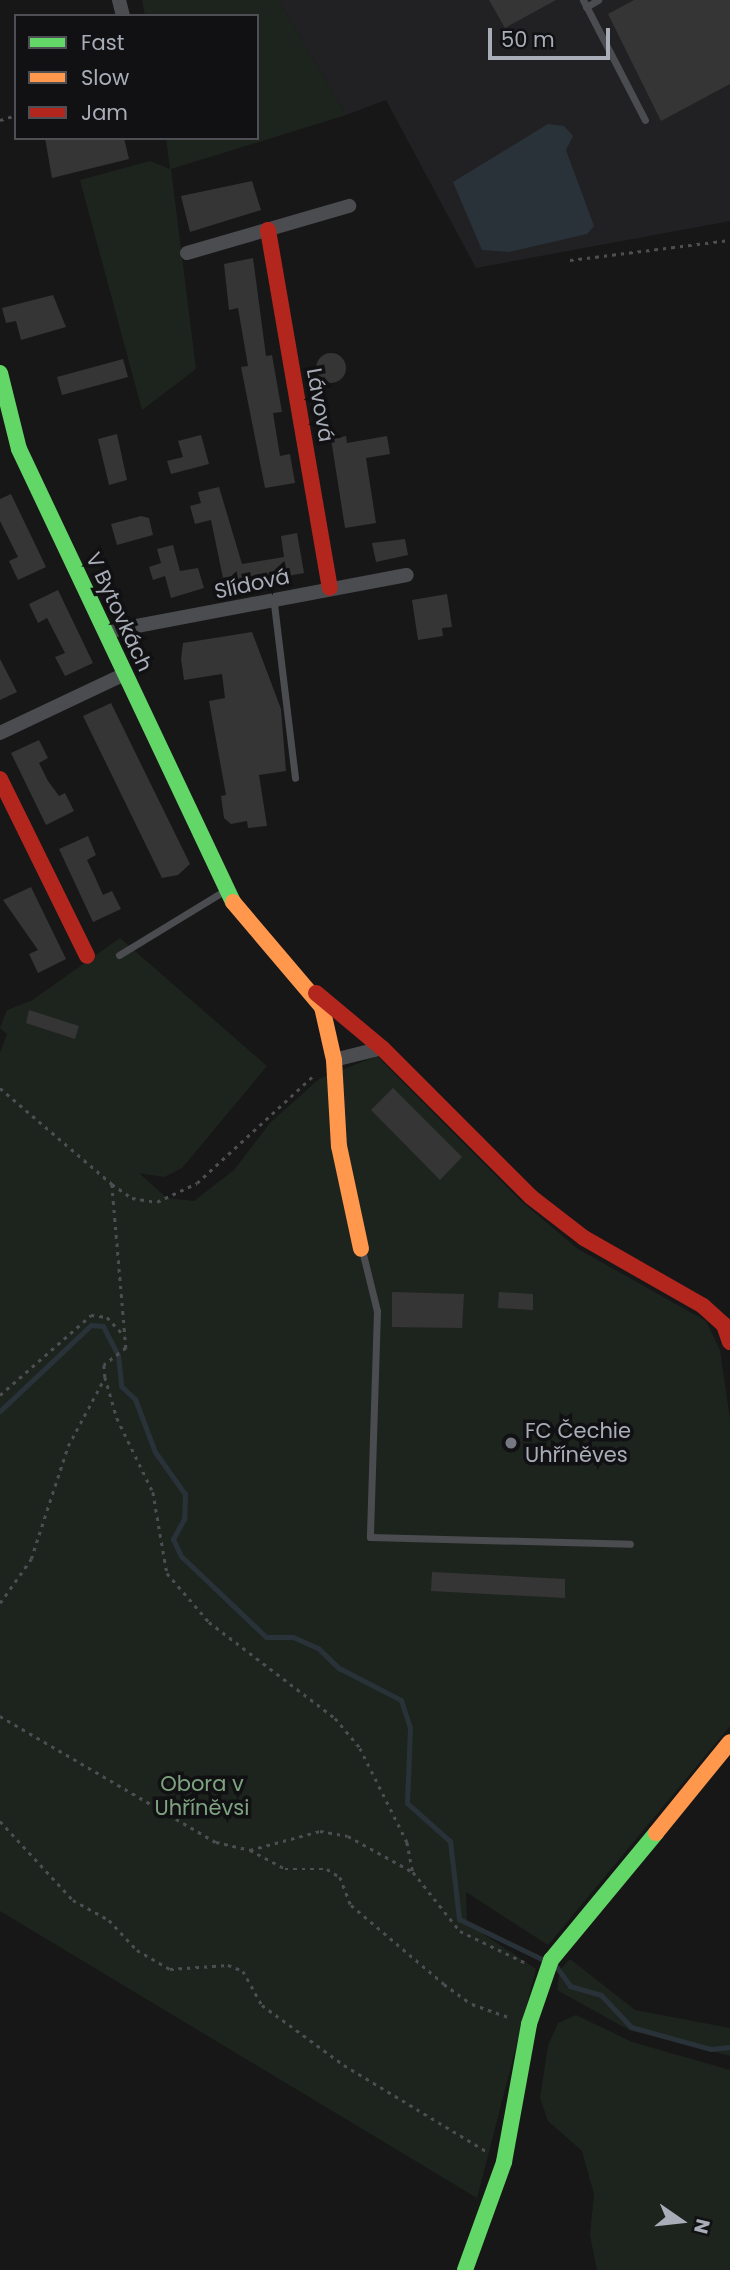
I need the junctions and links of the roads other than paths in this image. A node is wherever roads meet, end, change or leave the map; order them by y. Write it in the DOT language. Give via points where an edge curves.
graph roads {
  1 [pos="598,0"];
  2 [pos="584,3"];
  3 [pos="645,120"];
  4 [pos="349,206"];
  5 [pos="268,230"];
  6 [pos="187,253"];
  7 [pos="0,373"];
  8 [pos="407,575"];
  9 [pos="330,589"];
  10 [pos="274,604"];
  11 [pos="105,632"];
  12 [pos="125,674"];
  13 [pos="0,733"];
  14 [pos="295,778"];
  15 [pos="0,779"];
  16 [pos="227,889"];
  17 [pos="119,955"];
  18 [pos="87,956"];
  19 [pos="315,992"];
  20 [pos="382,1048"];
  21 [pos="334,1059"];
  22 [pos="361,1250"];
  23 [pos="730,1342"];
  24 [pos="630,1544"];
  25 [pos="730,1742"];
  26 [pos="465,2270"];
  1 -- 2 [label="lane"];
  2 -- 3 [label="lane"];
  4 -- 5 [label="street"];
  5 -- 6 [label="street"];
  5 -- 9 [label="street, Lávová"];
  7 -- 11 [label="street, V Bytovkách" via="19,449"];
  8 -- 9 [label="street, Slídová"];
  9 -- 10 [label="street, Slídová"];
  10 -- 11 [label="street, Slídová"];
  10 -- 14 [label="lane"];
  11 -- 12 [label="street, V Bytovkách"];
  12 -- 13 [label="street"];
  12 -- 16 [label="street, V Bytovkách"];
  15 -- 18 [label="street"];
  16 -- 17 [label="lane"];
  16 -- 19 [label="street, V Bytovkách" via="235,907"];
  19 -- 20 [label="street, V Bytovkách"];
  19 -- 21 [label="street"];
  20 -- 21 [label="street"];
  20 -- 23 [label="street, V Bytovkách" via="531,1197 584,1238 703,1306 724,1325"];
  21 -- 22 [label="street" via="339,1146"];
  22 -- 24 [label="lane" via="377,1311 370,1537"];
  25 -- 26 [label="street" via="538,1970 504,2162"];
}
